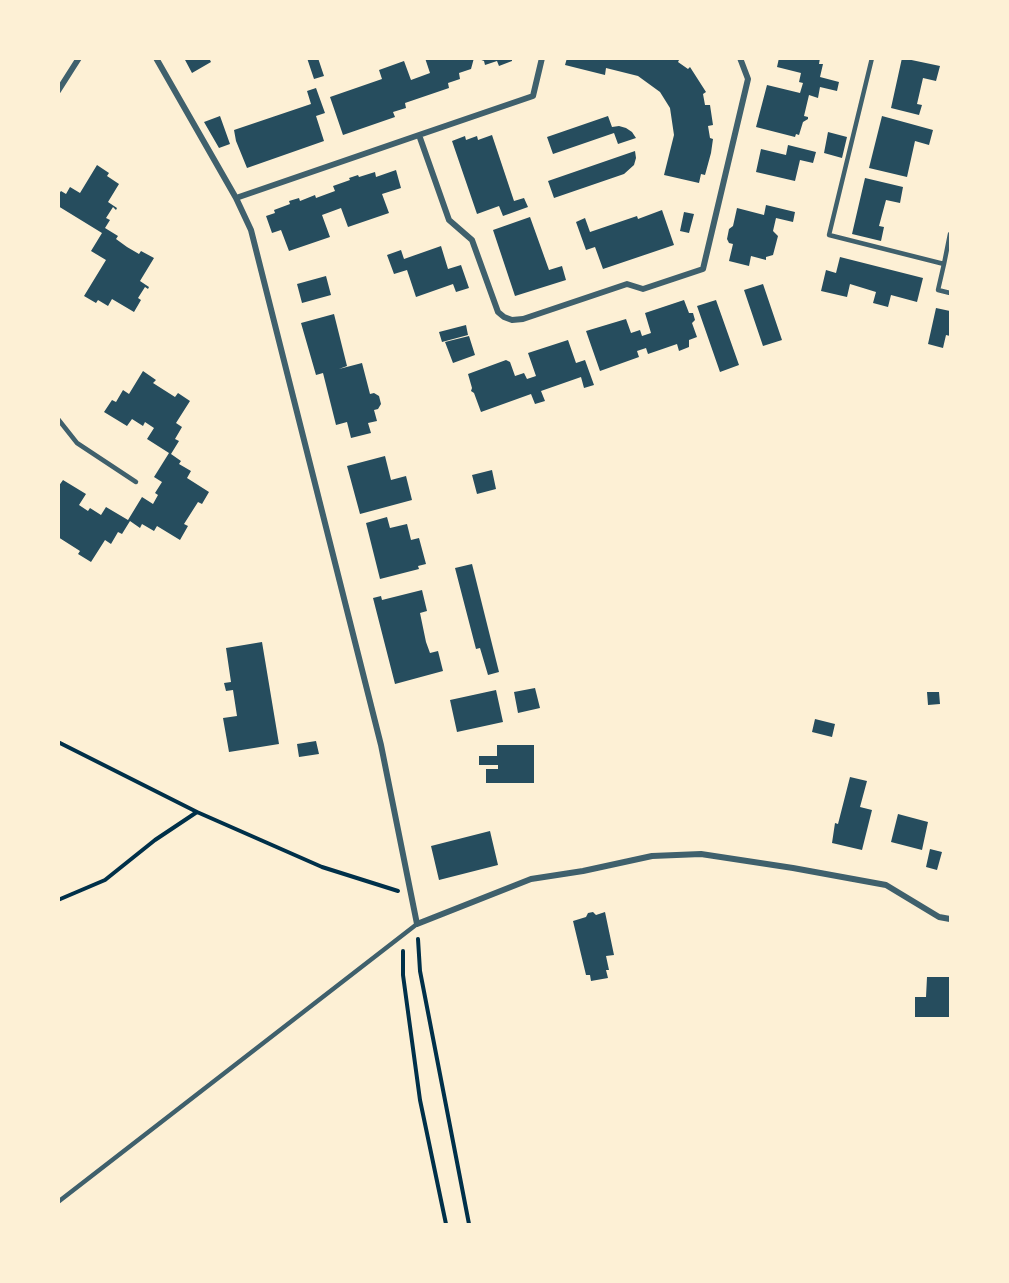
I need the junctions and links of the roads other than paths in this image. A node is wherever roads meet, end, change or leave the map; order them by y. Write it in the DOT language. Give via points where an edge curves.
graph roads {
  1 [pos="79,58"];
  2 [pos="156,58"];
  3 [pos="542,58"];
  4 [pos="740,58"];
  5 [pos="872,58"];
  6 [pos="58,91"];
  7 [pos="418,135"];
  8 [pos="236,198"];
  9 [pos="951,234"];
  10 [pos="944,264"];
  11 [pos="951,293"];
  12 [pos="58,418"];
  13 [pos="136,482"];
  14 [pos="951,919"];
  15 [pos="417,924"];
  16 [pos="58,1202"];
  1 -- 6 [label="street"];
  2 -- 8 [label="street"];
  3 -- 7 [label="street" via="533,96"];
  4 -- 7 [label="street" via="748,79 703,269 643,289 627,284 523,319 512,320 498,312 472,240 449,220"];
  5 -- 10 [label="lane" via="829,235"];
  7 -- 8 [label="street"];
  8 -- 15 [label="street" via="251,230 376,722"];
  9 -- 10 [label="lane"];
  10 -- 11 [label="lane" via="938,290"];
  12 -- 13 [label="lane" via="77,443"];
  14 -- 15 [label="street" via="939,917 886,885 701,854 652,856 531,879"];
  15 -- 16 [label="lane"];
}
